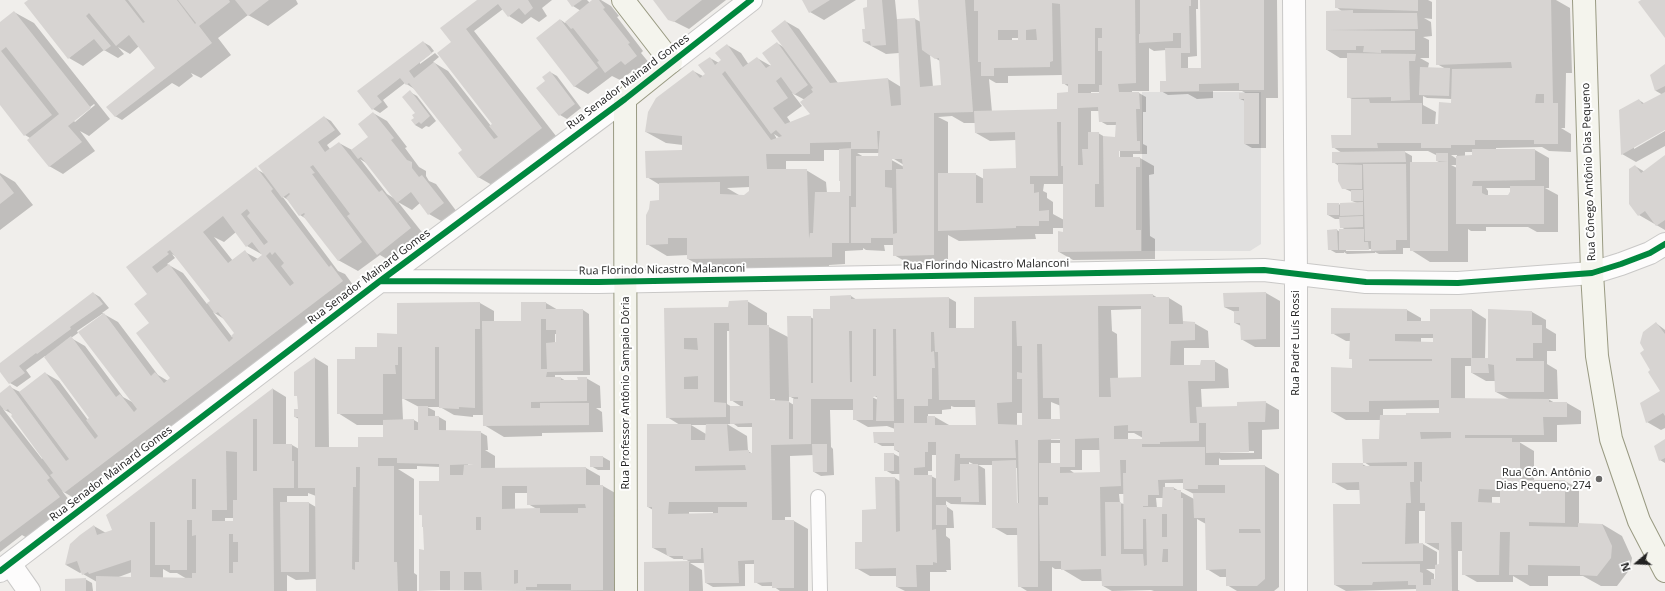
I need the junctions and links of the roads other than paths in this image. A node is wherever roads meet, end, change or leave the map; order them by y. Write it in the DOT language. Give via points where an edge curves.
graph roads {
  1 [pos="623,0"];
  2 [pos="751,0"];
  3 [pos="1294,0"];
  4 [pos="1584,0"];
  5 [pos="671,62"];
  6 [pos="625,99"];
  7 [pos="1665,244"];
  8 [pos="1592,273"];
  9 [pos="1296,274"];
  10 [pos="380,281"];
  11 [pos="626,281"];
  12 [pos="818,497"];
  13 [pos="5,567"];
  14 [pos="1665,571"];
  15 [pos="30,591"];
  16 [pos="626,591"];
  17 [pos="820,591"];
  18 [pos="1296,591"];
  1 -- 5 [label="street"];
  2 -- 5 [label="street, Rua Senador Mainard Gomes"];
  3 -- 9 [label="street, Rua Padre Luís Rossi"];
  4 -- 8 [label="street, Rua Cônego Antônio Dias Pequeno"];
  5 -- 6 [label="street, Rua Senador Mainard Gomes"];
  6 -- 10 [label="street, Rua Senador Mainard Gomes"];
  6 -- 11 [label="street, Rua Professor Antônio Sampaio Dória"];
  7 -- 8 [label="street, Rua Florindo Nicastro Malanconi" via="1650,254"];
  8 -- 9 [label="street, Rua Florindo Nicastro Malanconi" via="1458,283 1366,282"];
  8 -- 14 [label="street, Rua Cônego Antônio Dias Pequeno" via="1597,356 1611,439 1639,520"];
  9 -- 11 [label="street, Rua Florindo Nicastro Malanconi" via="1264,270"];
  9 -- 18 [label="street, Rua Padre Luís Rossi"];
  10 -- 11 [label="street, Rua Florindo Nicastro Malanconi"];
  10 -- 13 [label="street, Rua Senador Mainard Gomes"];
  11 -- 16 [label="street, Rua Professor Antônio Sampaio Dória"];
  12 -- 17 [label="lane"];
  13 -- 15 [label="street"];
}
